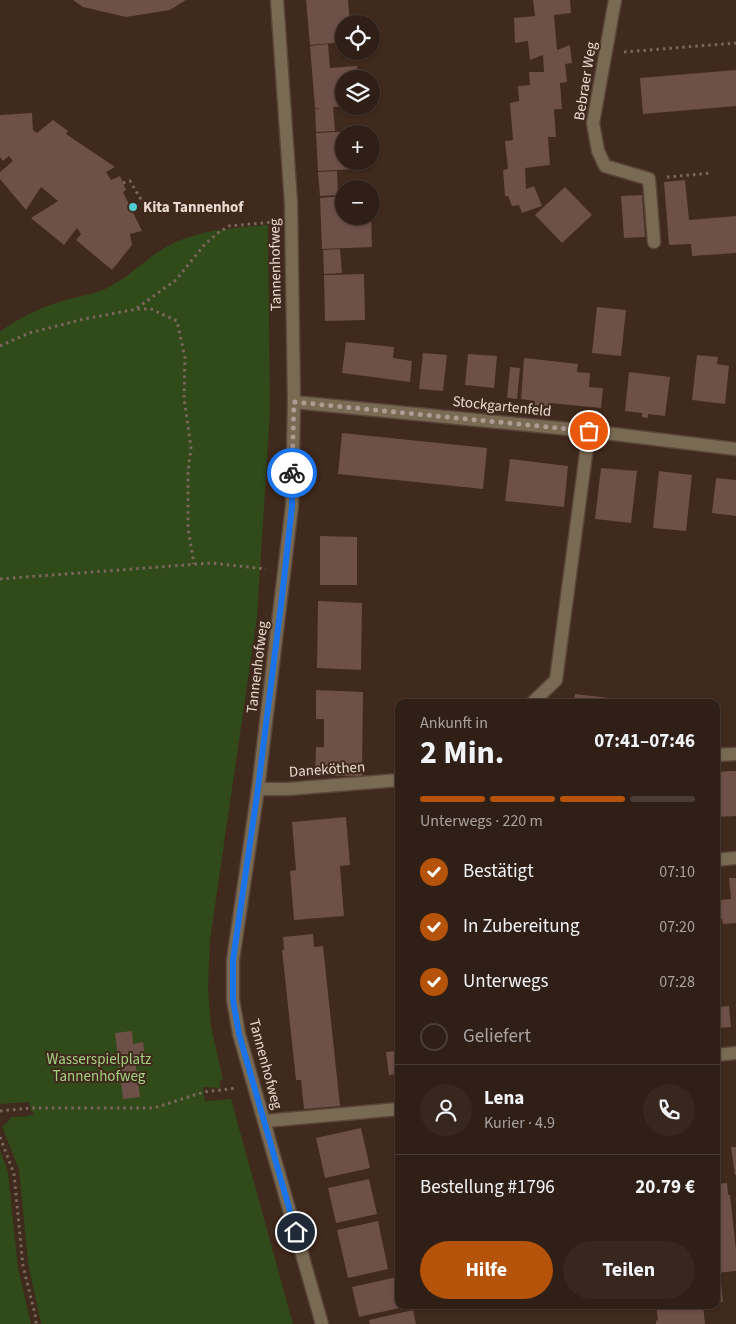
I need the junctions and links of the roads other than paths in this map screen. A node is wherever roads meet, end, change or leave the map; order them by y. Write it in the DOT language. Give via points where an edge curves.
graph roads {
  1 [pos="277,0"];
  2 [pos="615,0"];
  3 [pos="654,242"];
  4 [pos="294,402"];
  5 [pos="589,431"];
  6 [pos="736,449"];
  7 [pos="536,699"];
  8 [pos="736,754"];
  9 [pos="720,755"];
  10 [pos="395,780"];
  11 [pos="258,788"];
  12 [pos="736,858"];
  13 [pos="720,860"];
  14 [pos="736,1053"];
  15 [pos="720,1055"];
  16 [pos="395,1109"];
  17 [pos="265,1121"];
  18 [pos="322,1324"];
  1 -- 4 [label="street, Tannenhofweg" via="291,221"];
  2 -- 3 [label="street, Bebraer Weg" via="593,123 605,166 649,179"];
  4 -- 5 [label="street, Stockgartenfeld"];
  4 -- 11 [label="street, Tannenhofweg" via="292,506"];
  5 -- 6 [label="street, Stockgartenfeld"];
  5 -- 7 [label="street" via="556,680"];
  8 -- 9 [label="street"];
  10 -- 11 [label="street, Daneköthen" via="288,789"];
  11 -- 17 [label="street, Tannenhofweg" via="233,960 233,1000"];
  12 -- 13 [label="street"];
  14 -- 15 [label="street"];
  16 -- 17 [label="street"];
  17 -- 18 [label="street, Tannenhofweg"];
}
